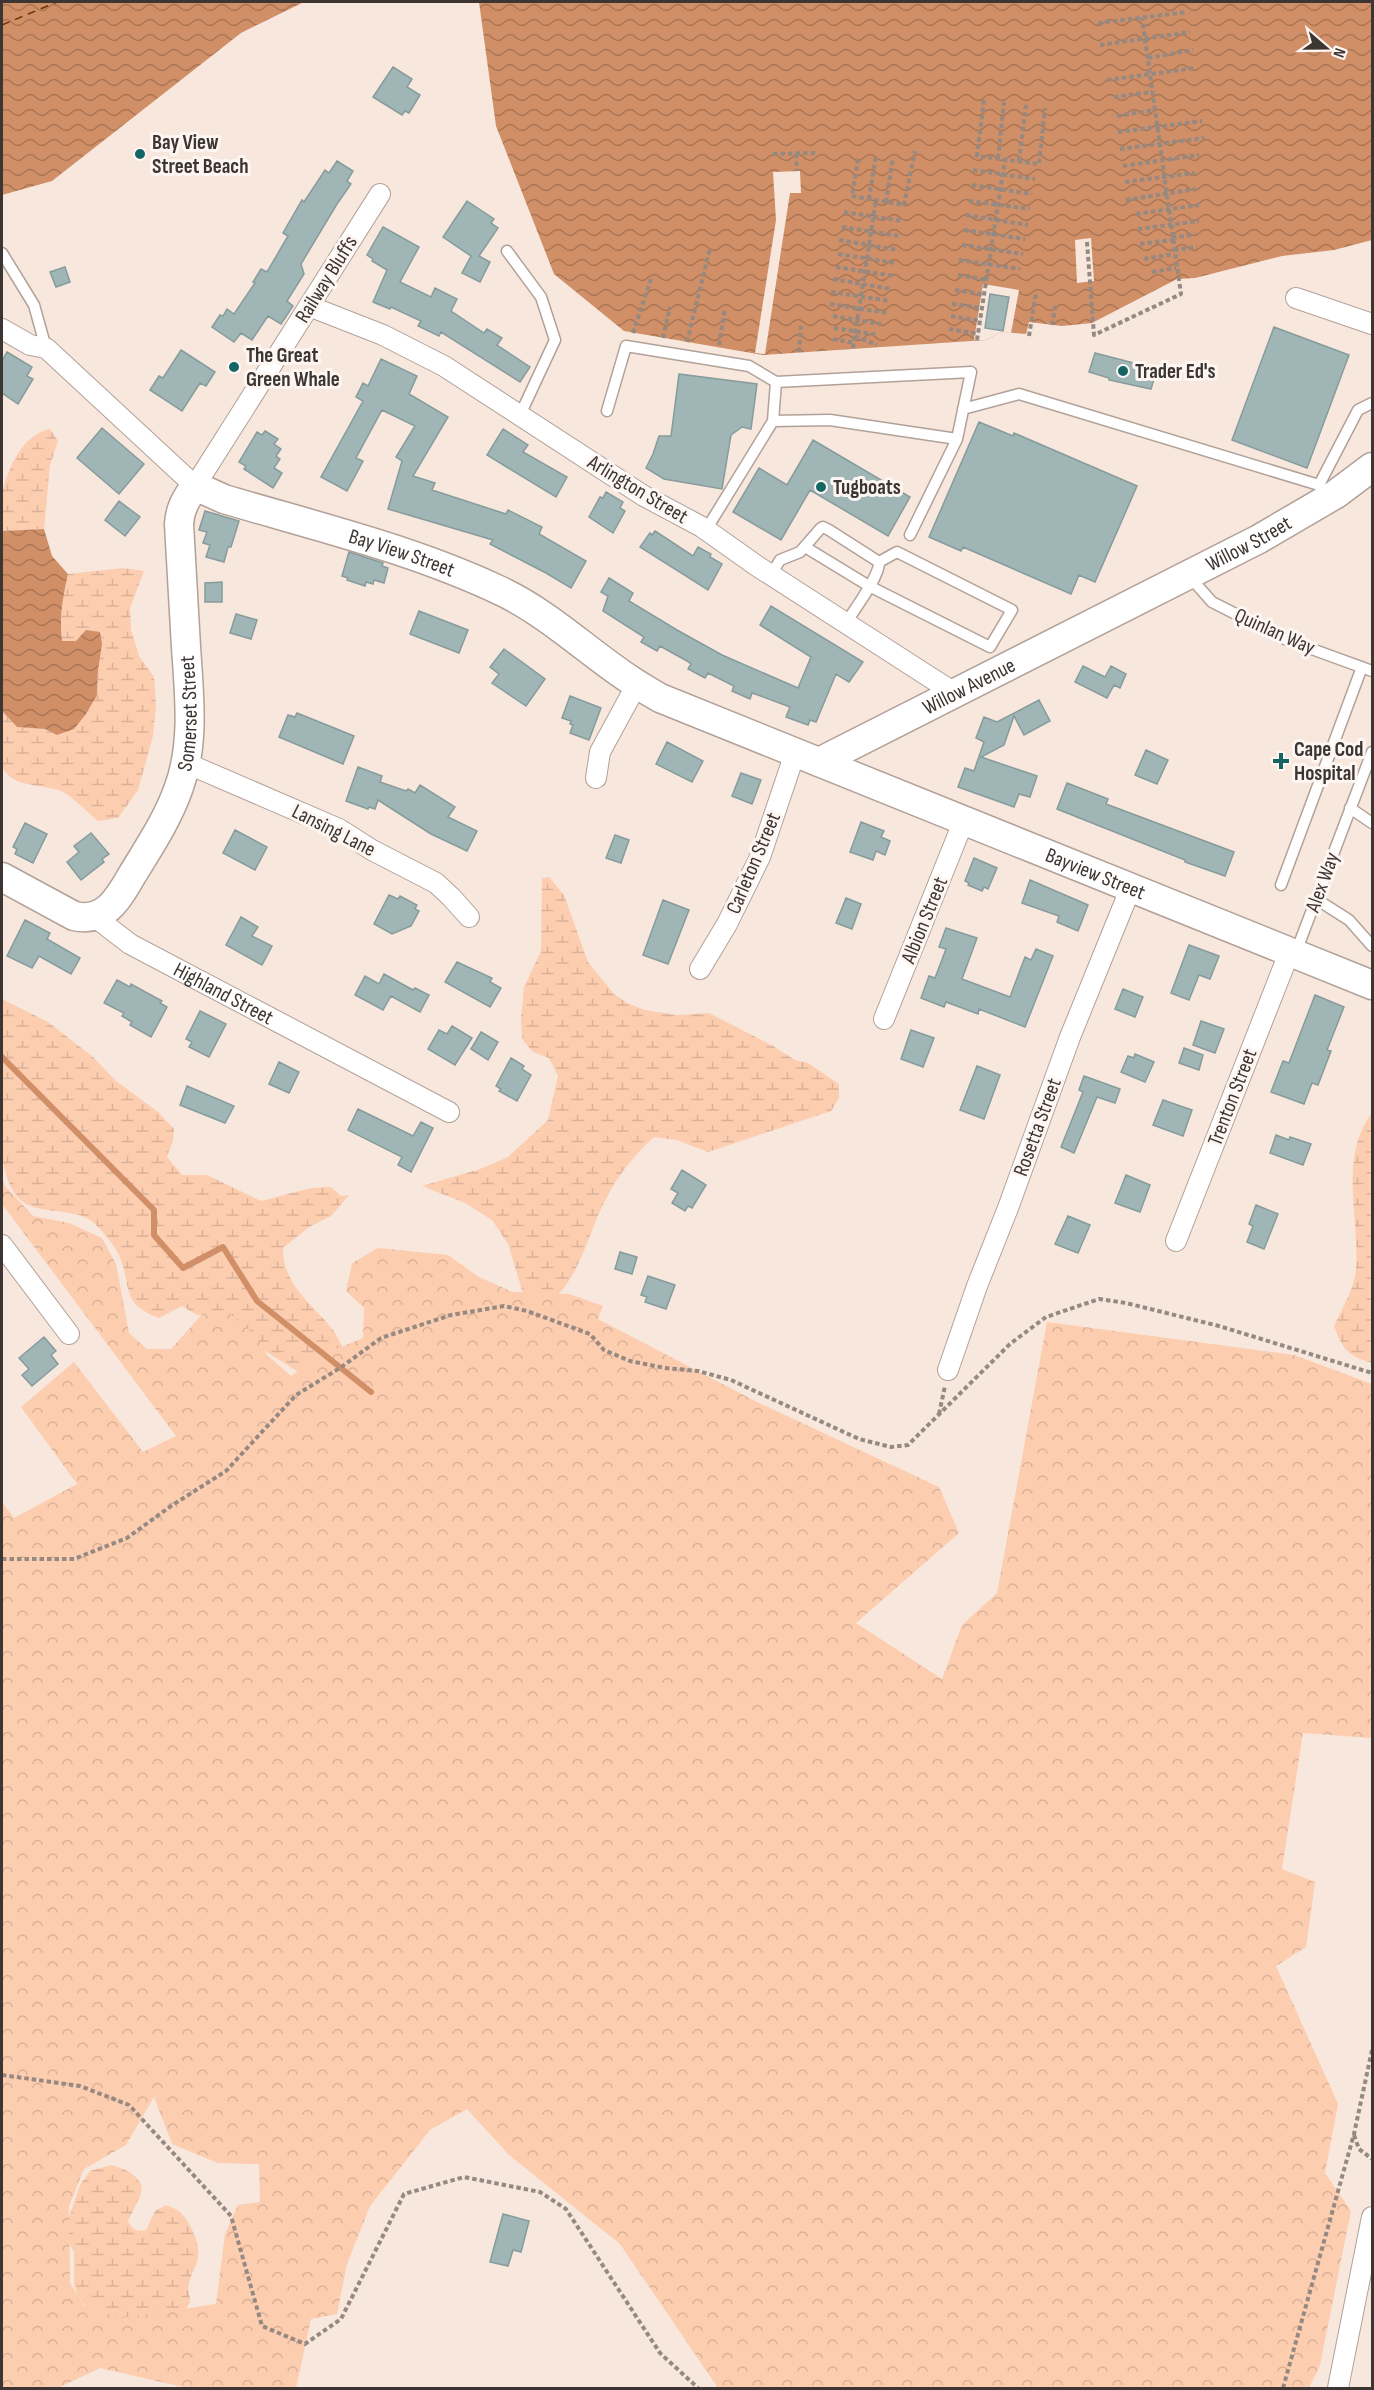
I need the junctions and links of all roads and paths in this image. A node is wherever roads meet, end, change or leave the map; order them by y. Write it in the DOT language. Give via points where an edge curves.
graph roads {
  1 [pos="1187,12"];
  2 [pos="1142,18"];
  3 [pos="1098,23"];
  4 [pos="1190,32"];
  5 [pos="1145,39"];
  6 [pos="1100,45"];
  7 [pos="1193,50"];
  8 [pos="1148,58"];
  9 [pos="1195,68"];
  10 [pos="1150,75"];
  11 [pos="1107,80"];
  12 [pos="1152,92"];
  13 [pos="1114,97"];
  14 [pos="984,100"];
  15 [pos="1004,102"];
  16 [pos="1026,105"];
  17 [pos="1045,108"];
  18 [pos="1155,110"];
  19 [pos="1117,116"];
  20 [pos="1202,121"];
  21 [pos="1157,127"];
  22 [pos="1118,132"];
  23 [pos="1204,138"];
  24 [pos="1159,144"];
  25 [pos="1120,149"];
  26 [pos="915,151"];
  27 [pos="796,153"];
  28 [pos="816,153"];
  29 [pos="773,154"];
  30 [pos="876,155"];
  31 [pos="1200,155"];
  32 [pos="893,158"];
  33 [pos="998,158"];
  34 [pos="858,159"];
  35 [pos="1005,159"];
  36 [pos="1019,161"];
  37 [pos="1161,161"];
  38 [pos="1123,166"];
  39 [pos="973,170"];
  40 [pos="797,171"];
  41 [pos="1195,173"];
  42 [pos="1003,175"];
  43 [pos="1164,178"];
  44 [pos="1035,179"];
  45 [pos="1125,182"];
  46 [pos="972,185"];
  47 [pos="1001,189"];
  48 [pos="1196,189"];
  49 [pos="380,194"];
  50 [pos="1032,194"];
  51 [pos="1166,195"];
  52 [pos="868,199"];
  53 [pos="876,200"];
  54 [pos="1126,200"];
  55 [pos="969,201"];
  56 [pos="886,202"];
  57 [pos="998,205"];
  58 [pos="1199,205"];
  59 [pos="1030,209"];
  60 [pos="1168,209"];
  61 [pos="844,212"];
  62 [pos="1136,214"];
  63 [pos="966,215"];
  64 [pos="874,216"];
  65 [pos="996,220"];
  66 [pos="902,221"];
  67 [pos="1199,221"];
  68 [pos="1028,225"];
  69 [pos="1170,225"];
  70 [pos="842,227"];
  71 [pos="1138,229"];
  72 [pos="964,230"];
  73 [pos="871,231"];
  74 [pos="994,234"];
  75 [pos="1196,234"];
  76 [pos="900,236"];
  77 [pos="1025,239"];
  78 [pos="1172,239"];
  79 [pos="839,240"];
  80 [pos="1087,242"];
  81 [pos="1140,244"];
  82 [pos="869,245"];
  83 [pos="962,245"];
  84 [pos="1197,247"];
  85 [pos="710,248"];
  86 [pos="898,250"];
  87 [pos="991,250"];
  88 [pos="507,251"];
  89 [pos="1174,252"];
  90 [pos="2,254"];
  91 [pos="838,254"];
  92 [pos="1023,254"];
  93 [pos="867,258"];
  94 [pos="1144,259"];
  95 [pos="959,260"];
  96 [pos="896,263"];
  97 [pos="989,265"];
  98 [pos="836,267"];
  99 [pos="1176,268"];
  100 [pos="1020,269"];
  101 [pos="865,271"];
  102 [pos="1152,272"];
  103 [pos="958,275"];
  104 [pos="652,276"];
  105 [pos="894,276"];
  106 [pos="833,279"];
  107 [pos="987,280"];
  108 [pos="863,285"];
  109 [pos="891,289"];
  110 [pos="955,290"];
  111 [pos="831,292"];
  112 [pos="1036,293"];
  113 [pos="985,295"];
  114 [pos="861,296"];
  115 [pos="1296,298"];
  116 [pos="890,301"];
  117 [pos="1056,303"];
  118 [pos="830,304"];
  119 [pos="952,304"];
  120 [pos="309,306"];
  121 [pos="670,307"];
  122 [pos="724,308"];
  123 [pos="982,308"];
  124 [pos="859,309"];
  125 [pos="888,313"];
  126 [pos="833,316"];
  127 [pos="951,316"];
  128 [pos="857,320"];
  129 [pos="981,321"];
  130 [pos="880,324"];
  131 [pos="1372,324"];
  132 [pos="1052,325"];
  133 [pos="801,326"];
  134 [pos="2,328"];
  135 [pos="834,328"];
  136 [pos="949,329"];
  137 [pos="633,333"];
  138 [pos="855,334"];
  139 [pos="878,334"];
  140 [pos="1029,336"];
  141 [pos="663,338"];
  142 [pos="833,339"];
  143 [pos="687,342"];
  144 [pos="854,343"];
  145 [pos="719,345"];
  146 [pos="877,345"];
  147 [pos="46,348"];
  148 [pos="853,348"];
  149 [pos="799,352"];
  150 [pos="776,382"];
  151 [pos="1372,404"];
  152 [pos="963,409"];
  153 [pos="607,411"];
  154 [pos="519,415"];
  155 [pos="773,421"];
  156 [pos="957,439"];
  157 [pos="1372,467"];
  158 [pos="195,486"];
  159 [pos="1323,492"];
  160 [pos="706,530"];
  161 [pos="910,535"];
  162 [pos="805,547"];
  163 [pos="879,562"];
  164 [pos="771,575"];
  165 [pos="1189,576"];
  166 [pos="869,586"];
  167 [pos="1119,612"];
  168 [pos="846,623"];
  169 [pos="1367,669"];
  170 [pos="637,684"];
  171 [pos="956,694"];
  172 [pos="1372,752"];
  173 [pos="807,758"];
  174 [pos="186,763"];
  175 [pos="596,778"];
  176 [pos="1350,808"];
  177 [pos="964,820"];
  178 [pos="1372,823"];
  179 [pos="2,877"];
  180 [pos="1281,885"];
  181 [pos="1131,886"];
  182 [pos="1316,899"];
  183 [pos="95,917"];
  184 [pos="469,917"];
  185 [pos="1372,946"];
  186 [pos="1292,954"];
  187 [pos="700,969"];
  188 [pos="1372,985"];
  189 [pos="884,1019"];
  190 [pos="449,1112"];
  191 [pos="1176,1241"];
  192 [pos="2,1245"];
  193 [pos="69,1334"];
  194 [pos="948,1370"];
  195 [pos="1372,1373"];
  196 [pos="939,1415"];
  197 [pos="2,1559"];
  198 [pos="1372,2050"];
  199 [pos="2,2075"];
  200 [pos="1354,2134"];
  201 [pos="1372,2159"];
  202 [pos="1372,2217"];
  203 [pos="698,2388"];
  204 [pos="1283,2388"];
  205 [pos="1338,2388"];
  1 -- 2 [label="path"];
  2 -- 3 [label="path"];
  2 -- 5 [label="path"];
  4 -- 5 [label="path"];
  5 -- 6 [label="path"];
  5 -- 8 [label="path"];
  7 -- 8 [label="path"];
  8 -- 10 [label="path"];
  9 -- 10 [label="path"];
  10 -- 11 [label="path"];
  10 -- 12 [label="path"];
  12 -- 13 [label="path"];
  12 -- 18 [label="path"];
  14 -- 33 [label="path" via="977,156"];
  15 -- 33 [label="path"];
  16 -- 36 [label="path"];
  17 -- 36 [label="path" via="1039,164"];
  18 -- 19 [label="path"];
  18 -- 21 [label="path"];
  20 -- 21 [label="path"];
  21 -- 22 [label="path"];
  21 -- 24 [label="path"];
  23 -- 24 [label="path"];
  24 -- 25 [label="path"];
  24 -- 37 [label="path"];
  26 -- 56 [label="path" via="904,205"];
  27 -- 28 [label="path"];
  27 -- 29 [label="path"];
  27 -- 40 [label="path"];
  30 -- 52 [label="path"];
  31 -- 37 [label="path"];
  32 -- 56 [label="path"];
  33 -- 35 [label="path"];
  34 -- 52 [label="path" via="852,196"];
  35 -- 36 [label="path"];
  35 -- 42 [label="path"];
  37 -- 38 [label="path"];
  37 -- 43 [label="path"];
  39 -- 42 [label="path"];
  41 -- 43 [label="path"];
  42 -- 44 [label="path"];
  42 -- 47 [label="path"];
  43 -- 45 [label="path"];
  43 -- 51 [label="path"];
  46 -- 47 [label="path"];
  47 -- 50 [label="path"];
  47 -- 57 [label="path"];
  48 -- 51 [label="path"];
  49 -- 120 [label="street, Railway Bluffs"];
  51 -- 54 [label="path"];
  51 -- 60 [label="path"];
  52 -- 53 [label="path"];
  53 -- 56 [label="path"];
  53 -- 64 [label="path"];
  55 -- 57 [label="path"];
  57 -- 59 [label="path"];
  57 -- 65 [label="path"];
  58 -- 60 [label="path"];
  60 -- 62 [label="path"];
  60 -- 69 [label="path"];
  61 -- 64 [label="path"];
  63 -- 65 [label="path"];
  64 -- 66 [label="path"];
  64 -- 73 [label="path"];
  65 -- 68 [label="path"];
  65 -- 74 [label="path"];
  67 -- 69 [label="path"];
  69 -- 71 [label="path"];
  69 -- 78 [label="path"];
  70 -- 73 [label="path"];
  72 -- 74 [label="path"];
  73 -- 76 [label="path"];
  73 -- 82 [label="path"];
  74 -- 77 [label="path"];
  74 -- 87 [label="path"];
  75 -- 78 [label="path"];
  78 -- 81 [label="path"];
  78 -- 89 [label="path"];
  79 -- 82 [label="path"];
  80 -- 99 [label="path" via="1094,335 1181,294"];
  82 -- 86 [label="path"];
  82 -- 93 [label="path"];
  83 -- 87 [label="path"];
  84 -- 89 [label="path"];
  85 -- 143 [label="path"];
  87 -- 92 [label="path"];
  87 -- 97 [label="path"];
  88 -- 154 [label="lane" via="541,297 555,340"];
  89 -- 94 [label="path"];
  89 -- 99 [label="path"];
  90 -- 147 [label="lane" via="34,305"];
  91 -- 93 [label="path"];
  93 -- 96 [label="path"];
  93 -- 101 [label="path"];
  95 -- 97 [label="path"];
  97 -- 100 [label="path"];
  97 -- 107 [label="path"];
  98 -- 101 [label="path"];
  99 -- 102 [label="path"];
  101 -- 105 [label="path"];
  101 -- 108 [label="path"];
  103 -- 107 [label="path"];
  104 -- 137 [label="path"];
  106 -- 108 [label="path"];
  107 -- 113 [label="path"];
  108 -- 109 [label="path"];
  108 -- 114 [label="path"];
  110 -- 113 [label="path"];
  111 -- 114 [label="path"];
  112 -- 140 [label="path"];
  113 -- 123 [label="path"];
  114 -- 116 [label="path"];
  114 -- 124 [label="path"];
  115 -- 131 [label="street"];
  117 -- 132 [label="path"];
  118 -- 124 [label="path"];
  119 -- 123 [label="path"];
  120 -- 154 [label="street, Arlington Street" via="427,357"];
  120 -- 158 [label="street, Railway Bluffs"];
  121 -- 141 [label="path"];
  122 -- 145 [label="path"];
  123 -- 129 [label="path"];
  124 -- 125 [label="path"];
  124 -- 128 [label="path"];
  126 -- 128 [label="path"];
  127 -- 129 [label="path"];
  128 -- 130 [label="path"];
  128 -- 138 [label="path"];
  129 -- 136 [label="path" via="978,337"];
  133 -- 149 [label="path"];
  134 -- 147 [label="street, Bay View Street" via="30,345"];
  135 -- 138 [label="path"];
  138 -- 139 [label="path"];
  138 -- 144 [label="path"];
  138 -- 146 [label="path"];
  142 -- 144 [label="path"];
  144 -- 148 [label="path"];
  147 -- 158 [label="street, Bay View Street"];
  150 -- 152 [label="lane" via="971,372"];
  150 -- 153 [label="lane" via="748,366 626,346"];
  150 -- 155 [label="lane"];
  151 -- 159 [label="lane" via="1359,410"];
  152 -- 156 [label="lane"];
  152 -- 159 [label="lane" via="1020,394"];
  154 -- 160 [label="street, Arlington Street" via="644,496"];
  155 -- 156 [label="lane" via="830,420"];
  155 -- 160 [label="lane"];
  156 -- 161 [label="lane"];
  157 -- 159 [label="street, Willow Street"];
  158 -- 170 [label="street, Bay View Street" via="224,499 422,558 506,594 547,618"];
  158 -- 174 [label="street, Somerset Street" via="184,502 179,524 189,692"];
  159 -- 165 [label="street, Willow Street"];
  160 -- 164 [label="street, Arlington Street"];
  162 -- 163 [label="lane" via="823,527"];
  162 -- 164 [label="lane" via="780,561"];
  162 -- 166 [label="lane"];
  163 -- 166 [label="lane"];
  163 -- 166 [label="lane" via="897,552 1012,610 990,647"];
  164 -- 168 [label="street, Arlington Street"];
  165 -- 167 [label="street, Willow Street"];
  165 -- 169 [label="lane, Quinlan Way" via="1212,602 1287,640"];
  166 -- 168 [label="lane"];
  167 -- 171 [label="street, Willow Avenue"];
  168 -- 171 [label="street, Arlington Street"];
  169 -- 180 [label="lane"];
  170 -- 173 [label="street, Bay View Street" via="660,698"];
  170 -- 175 [label="street" via="600,752"];
  171 -- 173 [label="street, Willow Avenue"];
  172 -- 176 [label="lane, Alex Way"];
  173 -- 177 [label="street, Bayview Street"];
  173 -- 187 [label="street, Carleton Street" via="727,924"];
  174 -- 183 [label="street, Somerset Street" via="156,835 119,895"];
  174 -- 184 [label="street, Lansing Lane" via="339,829 444,889"];
  176 -- 178 [label="lane"];
  176 -- 182 [label="lane, Alex Way"];
  177 -- 181 [label="street, Bayview Street"];
  177 -- 189 [label="street, Albion Street"];
  179 -- 183 [label="street, Highland Street" via="74,916"];
  181 -- 186 [label="street, Bayview Street"];
  181 -- 194 [label="street, Rosetta Street" via="1070,1037"];
  182 -- 185 [label="lane" via="1349,920"];
  182 -- 186 [label="lane, Alex Way"];
  183 -- 190 [label="street, Highland Street" via="130,944"];
  186 -- 188 [label="street, Bayview Street"];
  186 -- 191 [label="street, Trenton Street"];
  192 -- 193 [label="street"];
  194 -- 196 [label="path"];
  195 -- 196 [label="path" via="1220,1326 1099,1299 1046,1317 1010,1344"];
  196 -- 197 [label="path" via="908,1445 891,1447 859,1439 731,1380 630,1361 604,1350 590,1334 504,1306 451,1315 381,1338 296,1395 226,1471 127,1538 74,1559"];
  198 -- 200 [label="path"];
  199 -- 203 [label="path" via="80,2086 129,2105 231,2216 262,2326 305,2344 341,2319 404,2194 464,2177 540,2192 566,2209 660,2353"];
  200 -- 201 [label="path" via="1359,2149"];
  200 -- 204 [label="path"];
  202 -- 205 [label="street"];
}
